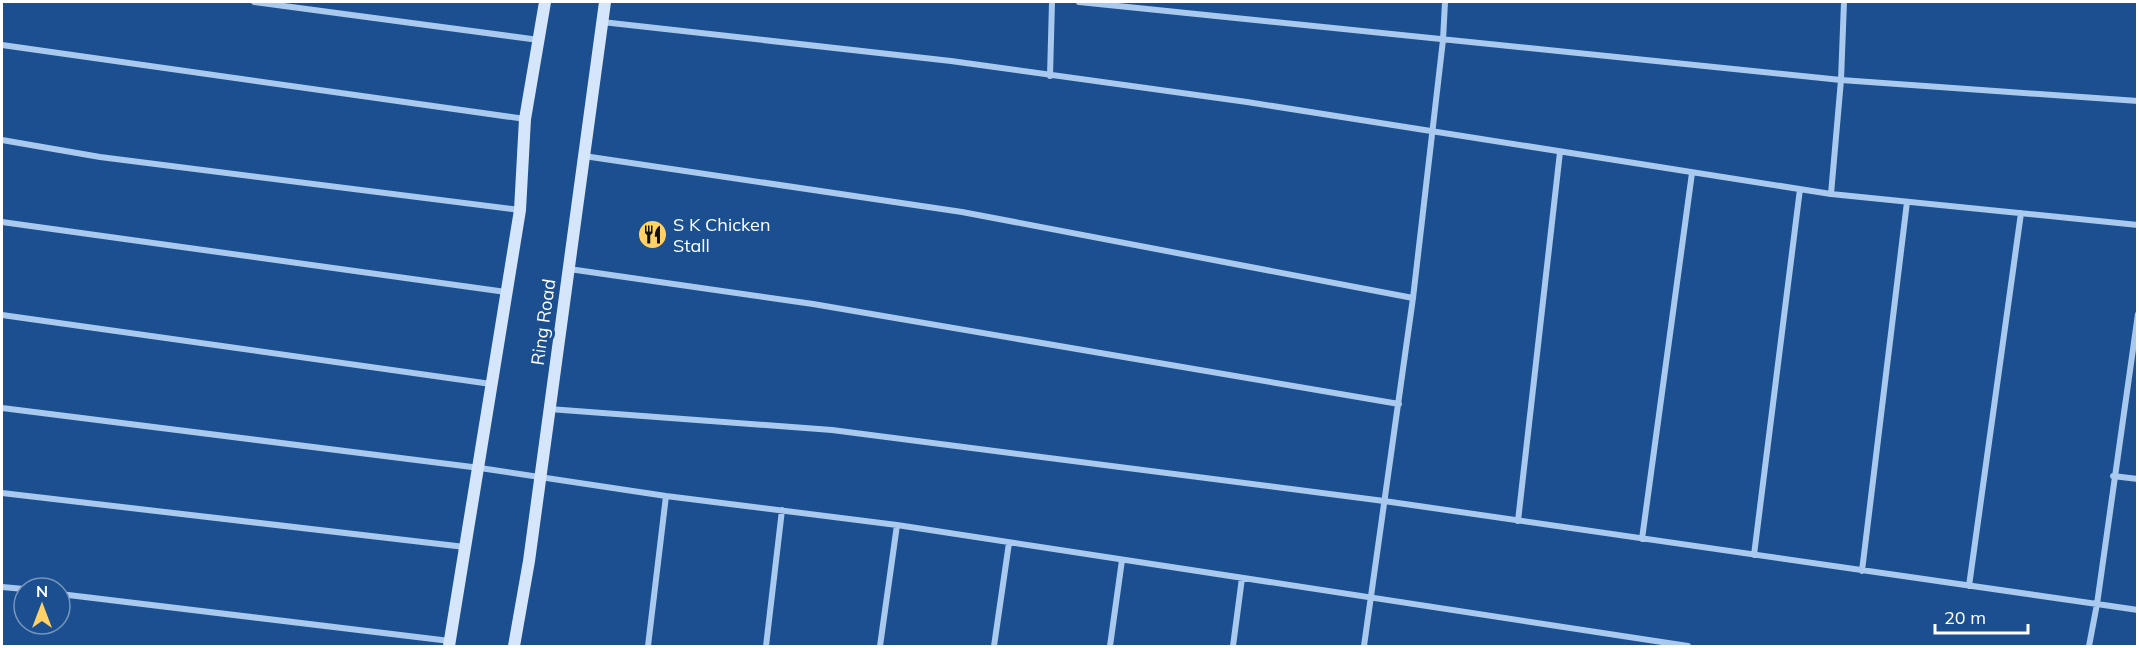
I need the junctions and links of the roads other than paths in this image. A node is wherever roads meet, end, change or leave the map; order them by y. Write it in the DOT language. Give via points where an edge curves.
graph roads {
  1 [pos="254,2"];
  2 [pos="545,2"];
  3 [pos="605,2"];
  4 [pos="1052,2"];
  5 [pos="1078,2"];
  6 [pos="1445,2"];
  7 [pos="1844,2"];
  8 [pos="602,21"];
  9 [pos="540,40"];
  10 [pos="1443,40"];
  11 [pos="2,45"];
  12 [pos="1050,76"];
  13 [pos="1841,80"];
  14 [pos="2138,101"];
  15 [pos="525,119"];
  16 [pos="1432,132"];
  17 [pos="2,141"];
  18 [pos="1560,152"];
  19 [pos="584,156"];
  20 [pos="1692,173"];
  21 [pos="1800,189"];
  22 [pos="1831,194"];
  23 [pos="1908,202"];
  24 [pos="520,210"];
  25 [pos="2021,213"];
  26 [pos="2,222"];
  27 [pos="2138,225"];
  28 [pos="569,269"];
  29 [pos="506,292"];
  30 [pos="1413,298"];
  31 [pos="2138,314"];
  32 [pos="2,315"];
  33 [pos="2134,358"];
  34 [pos="491,384"];
  35 [pos="1399,404"];
  36 [pos="2,408"];
  37 [pos="549,409"];
  38 [pos="480,468"];
  39 [pos="2113,476"];
  40 [pos="540,477"];
  41 [pos="2138,479"];
  42 [pos="2,493"];
  43 [pos="666,496"];
  44 [pos="1384,501"];
  45 [pos="782,510"];
  46 [pos="1518,521"];
  47 [pos="897,525"];
  48 [pos="1642,539"];
  49 [pos="1009,543"];
  50 [pos="465,547"];
  51 [pos="1754,555"];
  52 [pos="1122,560"];
  53 [pos="1862,571"];
  54 [pos="1242,578"];
  55 [pos="1969,586"];
  56 [pos="72,596"];
  57 [pos="1372,600"];
  58 [pos="2097,604"];
  59 [pos="2138,610"];
  60 [pos="450,644"];
  61 [pos="514,646"];
  62 [pos="648,646"];
  63 [pos="766,646"];
  64 [pos="880,646"];
  65 [pos="994,646"];
  66 [pos="1110,646"];
  67 [pos="1233,646"];
  68 [pos="1364,646"];
  69 [pos="1688,646"];
  70 [pos="2089,646"];
  1 -- 9 [label="street"];
  2 -- 9 [label="main road"];
  3 -- 8 [label="main road, Ring Road"];
  4 -- 12 [label="street"];
  5 -- 10 [label="street"];
  6 -- 10 [label="street"];
  7 -- 13 [label="street"];
  8 -- 12 [label="street"];
  8 -- 19 [label="main road, Ring Road"];
  9 -- 15 [label="main road"];
  10 -- 13 [label="street"];
  10 -- 16 [label="street"];
  11 -- 15 [label="street"];
  12 -- 16 [label="street"];
  13 -- 14 [label="street"];
  13 -- 22 [label="street"];
  15 -- 24 [label="main road"];
  16 -- 18 [label="street"];
  16 -- 30 [label="street"];
  17 -- 24 [label="street"];
  18 -- 20 [label="street"];
  18 -- 46 [label="street"];
  19 -- 28 [label="main road, Ring Road"];
  19 -- 30 [label="street" via="962,212"];
  20 -- 21 [label="street"];
  20 -- 48 [label="street"];
  21 -- 22 [label="street"];
  21 -- 51 [label="street"];
  22 -- 23 [label="street"];
  23 -- 25 [label="street"];
  23 -- 53 [label="street"];
  24 -- 29 [label="main road"];
  25 -- 27 [label="street"];
  25 -- 55 [label="street"];
  26 -- 29 [label="street"];
  28 -- 35 [label="street" via="813,304"];
  28 -- 37 [label="main road, Ring Road"];
  29 -- 34 [label="main road"];
  30 -- 35 [label="street"];
  31 -- 33 [label="street"];
  32 -- 34 [label="street"];
  33 -- 39 [label="street"];
  34 -- 38 [label="main road"];
  35 -- 44 [label="street"];
  36 -- 38 [label="street"];
  37 -- 40 [label="main road, Ring Road"];
  37 -- 44 [label="street" via="832,430"];
  38 -- 40 [label="street"];
  38 -- 50 [label="main road"];
  39 -- 41 [label="street"];
  39 -- 58 [label="street"];
  40 -- 43 [label="street"];
  40 -- 61 [label="main road, Ring Road"];
  42 -- 50 [label="street"];
  43 -- 45 [label="street"];
  43 -- 62 [label="street"];
  44 -- 46 [label="street"];
  44 -- 57 [label="street"];
  45 -- 47 [label="street"];
  45 -- 63 [label="street"];
  46 -- 48 [label="street"];
  47 -- 49 [label="street"];
  47 -- 64 [label="street"];
  48 -- 51 [label="street"];
  49 -- 52 [label="street"];
  49 -- 65 [label="street"];
  50 -- 60 [label="main road"];
  51 -- 53 [label="street"];
  52 -- 54 [label="street"];
  52 -- 66 [label="street"];
  53 -- 55 [label="street"];
  54 -- 57 [label="street"];
  54 -- 67 [label="street"];
  55 -- 58 [label="street"];
  56 -- 60 [label="street"];
  57 -- 68 [label="street"];
  57 -- 69 [label="street"];
  58 -- 59 [label="street"];
  58 -- 70 [label="street"];
}
